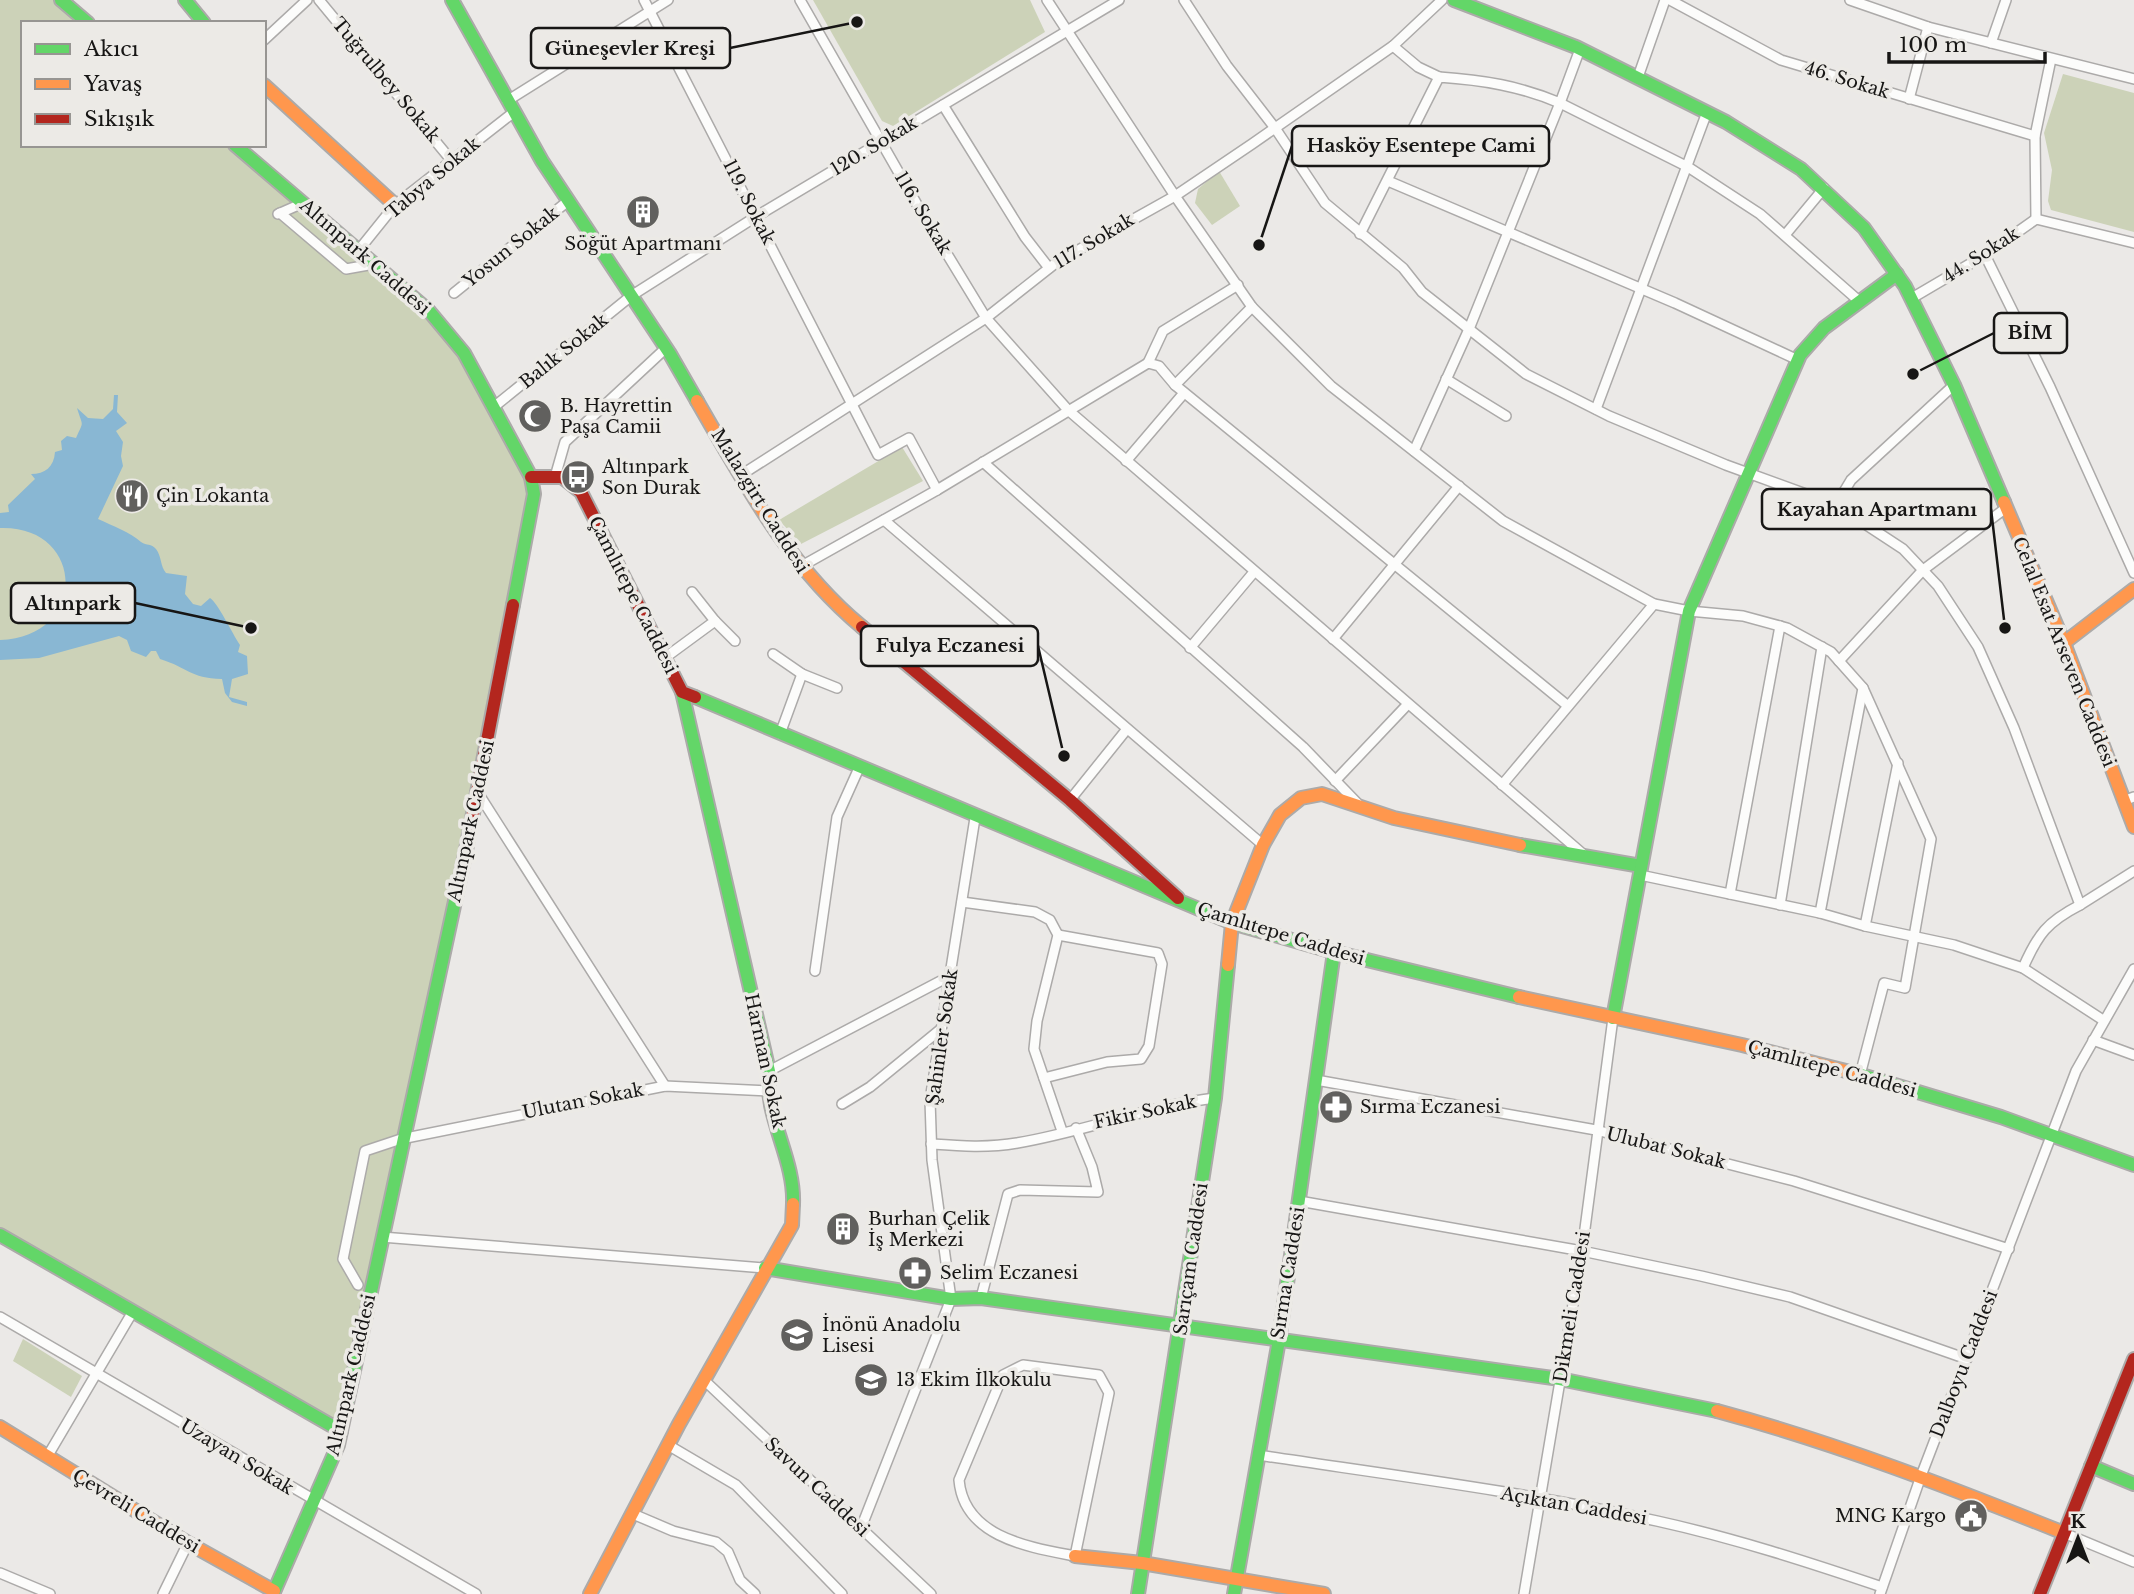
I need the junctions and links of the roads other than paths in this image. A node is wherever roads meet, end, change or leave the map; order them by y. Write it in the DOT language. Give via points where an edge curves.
graph roads {
  1 [pos="61,0"];
  2 [pos="185,0"];
  3 [pos="307,0"];
  4 [pos="319,0"];
  5 [pos="452,0"];
  6 [pos="643,0"];
  7 [pos="668,0"];
  8 [pos="800,0"];
  9 [pos="1047,0"];
  10 [pos="1119,0"];
  11 [pos="1185,0"];
  12 [pos="1441,0"];
  13 [pos="1454,0"];
  14 [pos="1667,0"];
  15 [pos="1850,0"];
  16 [pos="2006,0"];
  17 [pos="650,12"];
  18 [pos="86,21"];
  19 [pos="202,21"];
  20 [pos="1928,27"];
  21 [pos="1067,32"];
  22 [pos="266,38"];
  23 [pos="1992,43"];
  24 [pos="1393,46"];
  25 [pos="1580,49"];
  26 [pos="2051,59"];
  27 [pos="1439,77"];
  28 [pos="1638,77"];
  29 [pos="2134,79"];
  30 [pos="266,87"];
  31 [pos="1909,99"];
  32 [pos="1560,103"];
  33 [pos="943,105"];
  34 [pos="511,107"];
  35 [pos="1707,112"];
  36 [pos="1275,128"];
  37 [pos="2035,136"];
  38 [pos="881,142"];
  39 [pos="237,147"];
  40 [pos="451,160"];
  41 [pos="1688,166"];
  42 [pos="1388,181"];
  43 [pos="1824,188"];
  44 [pos="1175,196"];
  45 [pos="568,201"];
  46 [pos="303,203"];
  47 [pos="395,205"];
  48 [pos="757,216"];
  49 [pos="2036,219"];
  50 [pos="1360,234"];
  51 [pos="1508,234"];
  52 [pos="1785,234"];
  53 [pos="2134,243"];
  54 [pos="358,251"];
  55 [pos="1985,255"];
  56 [pos="374,264"];
  57 [pos="1049,268"];
  58 [pos="1898,274"];
  59 [pos="1238,285"];
  60 [pos="1642,290"];
  61 [pos="454,293"];
  62 [pos="631,296"];
  63 [pos="1912,298"];
  64 [pos="1859,301"];
  65 [pos="1252,307"];
  66 [pos="986,318"];
  67 [pos="1469,329"];
  68 [pos="667,348"];
  69 [pos="1798,360"];
  70 [pos="1148,363"];
  71 [pos="1446,379"];
  72 [pos="1175,385"];
  73 [pos="1954,385"];
  74 [pos="1185,393"];
  75 [pos="851,405"];
  76 [pos="495,406"];
  77 [pos="1596,409"];
  78 [pos="1068,410"];
  79 [pos="1506,416"];
  80 [pos="1414,451"];
  81 [pos="1126,461"];
  82 [pos="983,462"];
  83 [pos="1751,474"];
  84 [pos="741,475"];
  85 [pos="531,477"];
  86 [pos="555,477"];
  87 [pos="1459,486"];
  88 [pos="937,490"];
  89 [pos="1836,505"];
  90 [pos="2006,508"];
  91 [pos="884,520"];
  92 [pos="1394,564"];
  93 [pos="800,567"];
  94 [pos="1923,570"];
  95 [pos="1254,572"];
  96 [pos="2134,573"];
  97 [pos="2134,589"];
  98 [pos="692,592"];
  99 [pos="1654,604"];
  100 [pos="1689,611"];
  101 [pos="715,621"];
  102 [pos="1780,626"];
  103 [pos="1333,639"];
  104 [pos="735,641"];
  105 [pos="2064,643"];
  106 [pos="1822,647"];
  107 [pos="1190,648"];
  108 [pos="773,654"];
  109 [pos="666,657"];
  110 [pos="1839,661"];
  111 [pos="802,674"];
  112 [pos="837,688"];
  113 [pos="1863,688"];
  114 [pos="682,692"];
  115 [pos="1408,704"];
  116 [pos="1568,706"];
  117 [pos="1127,729"];
  118 [pos="780,734"];
  119 [pos="1898,761"];
  120 [pos="859,768"];
  121 [pos="1335,781"];
  122 [pos="1502,785"];
  123 [pos="478,793"];
  124 [pos="2129,799"];
  125 [pos="1070,800"];
  126 [pos="1360,807"];
  127 [pos="975,818"];
  128 [pos="2134,827"];
  129 [pos="1263,845"];
  130 [pos="1585,857"];
  131 [pos="1641,871"];
  132 [pos="2134,871"];
  133 [pos="1730,894"];
  134 [pos="962,902"];
  135 [pos="1184,904"];
  136 [pos="1780,905"];
  137 [pos="2080,905"];
  138 [pos="1820,913"];
  139 [pos="1231,923"];
  140 [pos="1866,926"];
  141 [pos="1058,934"];
  142 [pos="1915,937"];
  143 [pos="1334,952"];
  144 [pos="2023,968"];
  145 [pos="2134,969"];
  146 [pos="815,971"];
  147 [pos="950,976"];
  148 [pos="1613,1018"];
  149 [pos="2103,1020"];
  150 [pos="941,1029"];
  151 [pos="2092,1040"];
  152 [pos="2134,1055"];
  153 [pos="769,1071"];
  154 [pos="1860,1075"];
  155 [pos="1044,1078"];
  156 [pos="1316,1080"];
  157 [pos="665,1086"];
  158 [pos="767,1091"];
  159 [pos="1215,1098"];
  160 [pos="842,1104"];
  161 [pos="1076,1128"];
  162 [pos="1596,1130"];
  163 [pos="1062,1131"];
  164 [pos="2053,1136"];
  165 [pos="401,1139"];
  166 [pos="931,1144"];
  167 [pos="2134,1166"];
  168 [pos="1299,1201"];
  169 [pos="0,1235"];
  170 [pos="382,1237"];
  171 [pos="2009,1250"];
  172 [pos="1582,1251"];
  173 [pos="765,1268"];
  174 [pos="358,1285"];
  175 [pos="981,1298"];
  176 [pos="951,1299"];
  177 [pos="132,1313"];
  178 [pos="0,1317"];
  179 [pos="1182,1327"];
  180 [pos="1279,1339"];
  181 [pos="1967,1359"];
  182 [pos="2134,1359"];
  183 [pos="97,1374"];
  184 [pos="1560,1379"];
  185 [pos="704,1380"];
  186 [pos="0,1427"];
  187 [pos="341,1431"];
  188 [pos="668,1444"];
  189 [pos="1258,1455"];
  190 [pos="47,1457"];
  191 [pos="2091,1466"];
  192 [pos="1921,1476"];
  193 [pos="2134,1484"];
  194 [pos="1540,1498"];
  195 [pos="313,1502"];
  196 [pos="633,1514"];
  197 [pos="861,1528"];
  198 [pos="2064,1533"];
  199 [pos="188,1543"];
  200 [pos="1074,1556"];
  201 [pos="2134,1562"];
  202 [pos="1142,1563"];
  203 [pos="0,1573"];
  204 [pos="1235,1587"];
  205 [pos="1881,1590"];
  206 [pos="275,1593"];
  207 [pos="593,1593"];
  208 [pos="50,1594"];
  209 [pos="163,1594"];
  210 [pos="476,1594"];
  211 [pos="755,1594"];
  212 [pos="842,1594"];
  213 [pos="931,1594"];
  214 [pos="1138,1594"];
  215 [pos="1324,1594"];
  216 [pos="1524,1594"];
  217 [pos="2040,1594"];
  1 -- 18 [label="street"];
  2 -- 19 [label="street"];
  3 -- 22 [label="street"];
  4 -- 40 [label="street, Tuğrulbey Sokak"];
  5 -- 34 [label="street, Malazgirt Caddesi"];
  6 -- 17 [label="street, 119. Sokak"];
  7 -- 17 [label="street, Tabya Sokak"];
  8 -- 38 [label="street, 116. Sokak"];
  9 -- 21 [label="street"];
  10 -- 21 [label="street, 120. Sokak"];
  11 -- 36 [label="street" via="1227,66"];
  12 -- 24 [label="street, 117. Sokak"];
  13 -- 25 [label="street, Celal Esat Arseven Caddesi"];
  14 -- 28 [label="street"];
  14 -- 31 [label="street, 46. Sokak" via="1781,60"];
  15 -- 20 [label="street"];
  16 -- 23 [label="street"];
  17 -- 34 [label="street, Tabya Sokak"];
  17 -- 48 [label="street, 119. Sokak"];
  20 -- 23 [label="street"];
  20 -- 31 [label="street"];
  21 -- 33 [label="street, 120. Sokak"];
  21 -- 44 [label="street"];
  23 -- 26 [label="street"];
  24 -- 27 [label="street"];
  24 -- 36 [label="street, 117. Sokak"];
  25 -- 28 [label="street, Celal Esat Arseven Caddesi"];
  25 -- 32 [label="street"];
  26 -- 29 [label="street"];
  26 -- 37 [label="street"];
  27 -- 32 [label="street" via="1502,83"];
  27 -- 42 [label="street"];
  28 -- 35 [label="street, Celal Esat Arseven Caddesi"];
  30 -- 47 [label="street"];
  31 -- 37 [label="street, 46. Sokak"];
  32 -- 41 [label="street"];
  32 -- 51 [label="street"];
  33 -- 38 [label="street, 120. Sokak"];
  33 -- 57 [label="street"];
  34 -- 40 [label="street, Tabya Sokak"];
  34 -- 45 [label="street, Malazgirt Caddesi"];
  35 -- 41 [label="street"];
  35 -- 43 [label="street, Celal Esat Arseven Caddesi" via="1774,151"];
  36 -- 44 [label="street, 117. Sokak"];
  36 -- 50 [label="street" via="1325,203"];
  37 -- 49 [label="street"];
  38 -- 48 [label="street, 120. Sokak"];
  38 -- 66 [label="street, 116. Sokak"];
  39 -- 46 [label="street, Altınpark Caddesi"];
  40 -- 47 [label="street, Tabya Sokak"];
  41 -- 52 [label="street"];
  41 -- 60 [label="street"];
  42 -- 50 [label="street"];
  42 -- 51 [label="street"];
  43 -- 52 [label="street"];
  43 -- 58 [label="street, Celal Esat Arseven Caddesi" via="1864,228"];
  44 -- 57 [label="street, 117. Sokak"];
  44 -- 59 [label="street"];
  45 -- 61 [label="street, Yosun Sokak"];
  45 -- 62 [label="street, Malazgirt Caddesi"];
  46 -- 54 [label="street, Altınpark Caddesi"];
  46 -- 56 [label="street" via="278,214 346,269"];
  47 -- 54 [label="street, Tabya Sokak"];
  48 -- 62 [label="street, 120. Sokak"];
  48 -- 75 [label="street, 119. Sokak"];
  49 -- 53 [label="street, 44. Sokak"];
  49 -- 55 [label="street, 44. Sokak"];
  50 -- 67 [label="street"];
  51 -- 60 [label="street"];
  51 -- 67 [label="street"];
  52 -- 64 [label="street"];
  54 -- 56 [label="street, Altınpark Caddesi"];
  55 -- 63 [label="street, 44. Sokak"];
  55 -- 96 [label="street"];
  56 -- 76 [label="street, Altınpark Caddesi" via="429,311 464,353"];
  57 -- 66 [label="street, 117. Sokak"];
  58 -- 63 [label="street, Celal Esat Arseven Caddesi"];
  58 -- 64 [label="street"];
  59 -- 65 [label="street"];
  59 -- 70 [label="street" via="1163,331"];
  60 -- 69 [label="street"];
  60 -- 77 [label="street"];
  62 -- 68 [label="street, Malazgirt Caddesi"];
  62 -- 76 [label="street, Balık Sokak"];
  63 -- 73 [label="street, Celal Esat Arseven Caddesi"];
  64 -- 69 [label="street" via="1824,328"];
  65 -- 72 [label="street"];
  65 -- 80 [label="street" via="1331,386"];
  66 -- 75 [label="street, 117. Sokak"];
  66 -- 78 [label="street, 116. Sokak"];
  67 -- 71 [label="street"];
  67 -- 77 [label="street" via="1532,378"];
  68 -- 84 [label="street, Malazgirt Caddesi"];
  68 -- 86 [label="street" via="565,442"];
  69 -- 83 [label="street"];
  70 -- 72 [label="street" via="1159,366"];
  70 -- 78 [label="street"];
  71 -- 79 [label="street"];
  71 -- 80 [label="street"];
  72 -- 74 [label="street"];
  73 -- 89 [label="street" via="1851,480"];
  73 -- 90 [label="street, Celal Esat Arseven Caddesi"];
  74 -- 81 [label="street"];
  74 -- 92 [label="street"];
  75 -- 84 [label="street, 117. Sokak"];
  75 -- 88 [label="street, 119. Sokak" via="878,454 909,438"];
  76 -- 85 [label="street, Altınpark Caddesi"];
  77 -- 83 [label="street"];
  78 -- 81 [label="street, 116. Sokak"];
  78 -- 82 [label="street"];
  80 -- 87 [label="street"];
  81 -- 95 [label="street, 116. Sokak"];
  82 -- 88 [label="street"];
  82 -- 107 [label="street"];
  83 -- 89 [label="street"];
  83 -- 100 [label="street"];
  84 -- 93 [label="street, Malazgirt Caddesi"];
  85 -- 86 [label="street"];
  85 -- 123 [label="street, Altınpark Caddesi" via="531,520"];
  86 -- 109 [label="street, Çamlıtepe Caddesi" via="581,492"];
  87 -- 92 [label="street"];
  87 -- 99 [label="street" via="1503,521"];
  88 -- 91 [label="street"];
  89 -- 94 [label="street" via="1903,549"];
  90 -- 94 [label="street"];
  90 -- 105 [label="street, Celal Esat Arseven Caddesi"];
  91 -- 93 [label="street"];
  91 -- 117 [label="street"];
  92 -- 103 [label="street"];
  92 -- 116 [label="street"];
  93 -- 125 [label="street, Malazgirt Caddesi" via="855,622"];
  94 -- 110 [label="street"];
  94 -- 137 [label="street" via="1978,647 2014,728"];
  95 -- 103 [label="street, 116. Sokak"];
  95 -- 107 [label="street"];
  97 -- 105 [label="street"];
  98 -- 101 [label="street"];
  99 -- 100 [label="street"];
  99 -- 116 [label="street"];
  100 -- 102 [label="street" via="1743,615"];
  100 -- 131 [label="street"];
  101 -- 104 [label="street"];
  101 -- 109 [label="street"];
  102 -- 106 [label="street"];
  102 -- 133 [label="street"];
  103 -- 115 [label="street, 116. Sokak"];
  105 -- 124 [label="street, Celal Esat Arseven Caddesi"];
  106 -- 110 [label="street"];
  106 -- 136 [label="street"];
  107 -- 121 [label="street"];
  108 -- 111 [label="street"];
  109 -- 114 [label="street, Çamlıtepe Caddesi"];
  110 -- 113 [label="street"];
  111 -- 112 [label="street"];
  111 -- 118 [label="street"];
  113 -- 119 [label="street"];
  113 -- 138 [label="street"];
  114 -- 118 [label="street, Çamlıtepe Caddesi"];
  114 -- 153 [label="street, Harman Sokak"];
  115 -- 121 [label="street"];
  115 -- 122 [label="street, 116. Sokak"];
  116 -- 122 [label="street"];
  117 -- 125 [label="street"];
  117 -- 129 [label="street"];
  118 -- 120 [label="street, Çamlıtepe Caddesi"];
  119 -- 140 [label="street"];
  119 -- 142 [label="street" via="1931,839"];
  120 -- 127 [label="street, Çamlıtepe Caddesi"];
  120 -- 146 [label="street" via="837,817"];
  121 -- 126 [label="street"];
  122 -- 130 [label="street, 116. Sokak"];
  123 -- 157 [label="street"];
  123 -- 165 [label="street, Altınpark Caddesi"];
  124 -- 128 [label="street, Celal Esat Arseven Caddesi"];
  125 -- 135 [label="street, Malazgirt Caddesi"];
  126 -- 129 [label="street, Sarıçam Caddesi" via="1322,794 1301,798 1280,815"];
  126 -- 130 [label="street, Sarıçam Caddesi" via="1470,836"];
  127 -- 134 [label="street, Şahinler Sokak"];
  127 -- 135 [label="street, Çamlıtepe Caddesi"];
  129 -- 139 [label="street, Sarıçam Caddesi"];
  130 -- 131 [label="street, Sarıçam Caddesi"];
  131 -- 133 [label="street"];
  131 -- 148 [label="street"];
  132 -- 137 [label="street"];
  133 -- 136 [label="street"];
  134 -- 141 [label="street" via="1035,912 1050,920"];
  134 -- 147 [label="street, Şahinler Sokak"];
  135 -- 139 [label="street, Çamlıtepe Caddesi"];
  136 -- 138 [label="street"];
  137 -- 144 [label="street" via="2054,919 2035,941"];
  138 -- 140 [label="street"];
  139 -- 143 [label="street, Çamlıtepe Caddesi"];
  139 -- 159 [label="street, Sarıçam Caddesi"];
  140 -- 142 [label="street"];
  141 -- 155 [label="street" via="1034,1049"];
  141 -- 155 [label="street" via="1158,953 1162,964 1149,1046 1141,1059 1107,1062"];
  142 -- 144 [label="street" via="1954,944"];
  142 -- 154 [label="street" via="1905,988 1884,983"];
  143 -- 148 [label="street, Çamlıtepe Caddesi"];
  143 -- 156 [label="street, Sırma Caddesi"];
  144 -- 149 [label="street"];
  145 -- 149 [label="street, Dalboyu Caddesi"];
  147 -- 150 [label="street, Şahinler Sokak"];
  147 -- 153 [label="street"];
  148 -- 154 [label="street, Çamlıtepe Caddesi"];
  148 -- 162 [label="street, Dikmeli Caddesi"];
  149 -- 151 [label="street, Dalboyu Caddesi"];
  150 -- 160 [label="street"];
  150 -- 166 [label="street, Şahinler Sokak" via="930,1100"];
  151 -- 152 [label="street"];
  151 -- 164 [label="street, Dalboyu Caddesi"];
  153 -- 158 [label="street, Harman Sokak"];
  154 -- 164 [label="street, Çamlıtepe Caddesi"];
  155 -- 163 [label="street"];
  156 -- 162 [label="street, Ulubat Sokak"];
  156 -- 168 [label="street, Sırma Caddesi"];
  157 -- 158 [label="street, Ulutan Sokak"];
  157 -- 165 [label="street, Ulutan Sokak"];
  158 -- 173 [label="street, Harman Sokak" via="794,1181 792,1225"];
  159 -- 161 [label="street, Fikir Sokak" via="1179,1102"];
  159 -- 179 [label="street, Sarıçam Caddesi"];
  161 -- 163 [label="street, Fikir Sokak"];
  161 -- 175 [label="street, Fikir Sokak" via="1098,1192 1020,1190 1008,1194"];
  162 -- 171 [label="street, Ulubat Sokak" via="1794,1181"];
  162 -- 172 [label="street, Dikmeli Caddesi"];
  163 -- 166 [label="street, Fikir Sokak" via="980,1147"];
  164 -- 167 [label="street, Çamlıtepe Caddesi"];
  164 -- 171 [label="street, Dalboyu Caddesi"];
  165 -- 170 [label="street, Altınpark Caddesi"];
  165 -- 174 [label="street, Ulutan Sokak" via="365,1151 343,1259"];
  166 -- 176 [label="street, Şahinler Sokak"];
  168 -- 172 [label="street"];
  168 -- 180 [label="street, Sırma Caddesi"];
  169 -- 177 [label="street"];
  170 -- 173 [label="street"];
  170 -- 187 [label="street, Altınpark Caddesi"];
  171 -- 181 [label="street, Dalboyu Caddesi"];
  172 -- 181 [label="street" via="1790,1297"];
  172 -- 184 [label="street, Dikmeli Caddesi"];
  173 -- 176 [label="street"];
  173 -- 185 [label="street, Harman Sokak"];
  175 -- 176 [label="street"];
  175 -- 179 [label="street"];
  176 -- 197 [label="street"];
  177 -- 183 [label="street"];
  177 -- 187 [label="street"];
  178 -- 183 [label="street, Uzayan Sokak"];
  179 -- 180 [label="street"];
  179 -- 202 [label="street, Sarıçam Caddesi"];
  180 -- 184 [label="street"];
  180 -- 189 [label="street, Sırma Caddesi"];
  181 -- 192 [label="street, Dalboyu Caddesi"];
  182 -- 191 [label="street"];
  183 -- 190 [label="street"];
  183 -- 195 [label="street, Uzayan Sokak"];
  184 -- 192 [label="street" via="1705,1408 1803,1434"];
  184 -- 194 [label="street, Dikmeli Caddesi"];
  185 -- 188 [label="street, Harman Sokak"];
  185 -- 197 [label="street, Savun Caddesi"];
  186 -- 190 [label="street, Çevreli Caddesi"];
  187 -- 195 [label="street, Altınpark Caddesi"];
  188 -- 196 [label="street, Harman Sokak"];
  188 -- 212 [label="street" via="736,1485"];
  189 -- 194 [label="street, Açıktan Caddesi"];
  189 -- 204 [label="street, Sırma Caddesi"];
  190 -- 199 [label="street, Çevreli Caddesi"];
  191 -- 193 [label="street"];
  191 -- 198 [label="street"];
  192 -- 198 [label="street"];
  192 -- 205 [label="street, Dalboyu Caddesi"];
  194 -- 205 [label="street, Açıktan Caddesi" via="1749,1543"];
  194 -- 216 [label="street, Dikmeli Caddesi"];
  195 -- 206 [label="street, Altınpark Caddesi"];
  195 -- 210 [label="street, Uzayan Sokak"];
  196 -- 207 [label="street, Harman Sokak"];
  196 -- 211 [label="street" via="716,1542 729,1552 740,1580"];
  197 -- 213 [label="street, Savun Caddesi"];
  198 -- 201 [label="street"];
  198 -- 217 [label="street"];
  199 -- 206 [label="street, Çevreli Caddesi"];
  199 -- 209 [label="street"];
  200 -- 200 [label="street" via="1109,1393 1100,1375 1023,1365 1003,1375 959,1480 960,1497 986,1529 1003,1539"];
  200 -- 202 [label="street"];
  202 -- 204 [label="street"];
  202 -- 214 [label="street, Sarıçam Caddesi"];
  203 -- 208 [label="street"];
  204 -- 215 [label="street"];
}
